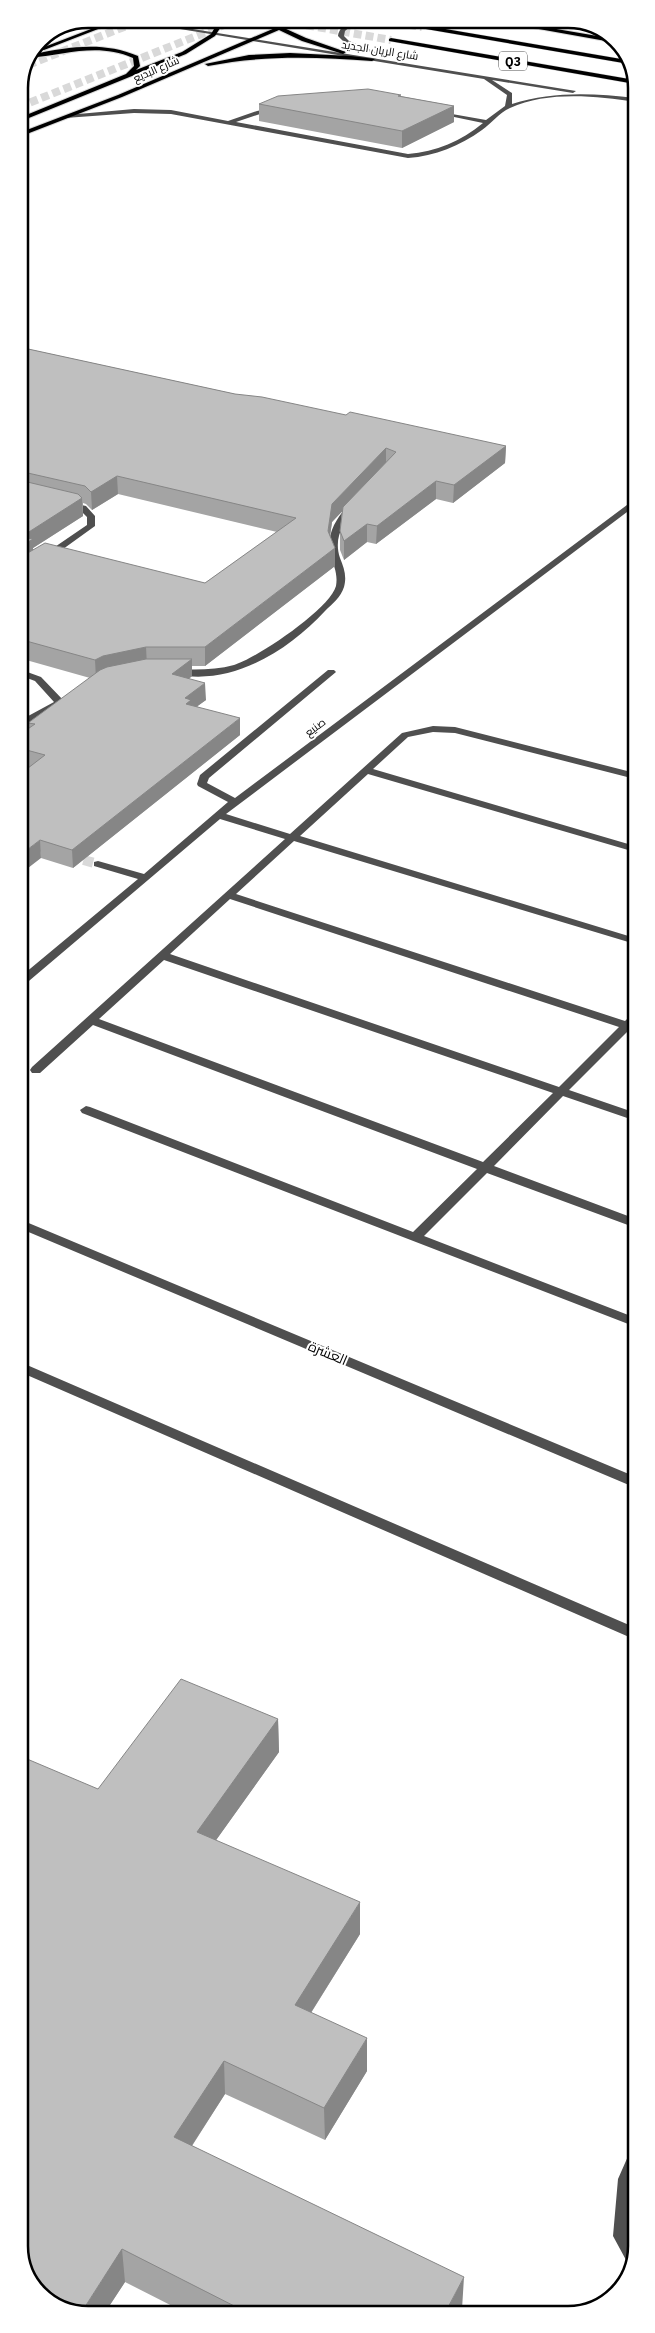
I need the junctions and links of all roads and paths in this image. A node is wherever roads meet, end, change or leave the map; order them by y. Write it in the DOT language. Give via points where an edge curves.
graph roads {
  1 [pos="97,28"];
  2 [pos="177,28"];
  3 [pos="217,28"];
  4 [pos="280,28"];
  5 [pos="345,28"];
  6 [pos="428,28"];
  7 [pos="539,28"];
  8 [pos="67,31"];
  9 [pos="213,34"];
  10 [pos="602,39"];
  11 [pos="64,40"];
  12 [pos="252,40"];
  13 [pos="391,40"];
  14 [pos="42,49"];
  15 [pos="37,55"];
  16 [pos="372,59"];
  17 [pos="620,61"];
  18 [pos="412,66"];
  19 [pos="175,72"];
  20 [pos="128,76"];
  21 [pos="484,77"];
  22 [pos="627,81"];
  23 [pos="606,96"];
  24 [pos="628,99"];
  25 [pos="508,107"];
  26 [pos="286,108"];
  27 [pos="432,110"];
  28 [pos="27,117"];
  29 [pos="67,117"];
  30 [pos="230,122"];
  31 [pos="487,122"];
  32 [pos="27,133"];
  33 [pos="359,500"];
  34 [pos="56,502"];
  35 [pos="628,507"];
  36 [pos="41,560"];
  37 [pos="164,672"];
  38 [pos="331,672"];
  39 [pos="27,675"];
  40 [pos="27,721"];
  41 [pos="366,770"];
  42 [pos="628,774"];
  43 [pos="236,802"];
  44 [pos="218,815"];
  45 [pos="292,836"];
  46 [pos="628,848"];
  47 [pos="98,864"];
  48 [pos="146,878"];
  49 [pos="228,895"];
  50 [pos="628,939"];
  51 [pos="162,955"];
  52 [pos="27,977"];
  53 [pos="90,1020"];
  54 [pos="628,1022"];
  55 [pos="628,1029"];
  56 [pos="36,1070"];
  57 [pos="561,1091"];
  58 [pos="86,1110"];
  59 [pos="628,1114"];
  60 [pos="485,1167"];
  61 [pos="628,1221"];
  62 [pos="27,1226"];
  63 [pos="415,1238"];
  64 [pos="628,1320"];
  65 [pos="27,1370"];
  66 [pos="628,1480"];
  67 [pos="628,1631"];
  68 [pos="628,2176"];
  69 [pos="628,2246"];
  1 -- 11 [label="main road"];
  2 -- 9 [label="street, شارع الريان الجديد"];
  3 -- 9 [label="main road"];
  4 -- 12 [label="main road, شارع البديع"];
  4 -- 16 [label="main road" via="317,44"];
  5 -- 18 [label="street" via="341,36 347,42"];
  6 -- 17 [label="highway, Q3"];
  7 -- 10 [label="main road"];
  8 -- 11 [label="main road"];
  9 -- 12 [label="street, شارع الريان الجديد"];
  9 -- 20 [label="main road" via="184,53"];
  11 -- 14 [label="main road"];
  12 -- 16 [label="street, شارع الريان الجديد"];
  12 -- 19 [label="main road, شارع البديع"];
  13 -- 22 [label="highway, شارع الريان الجديد / Q3"];
  15 -- 20 [label="main road" via="85,48 127,52 136,57 137,66"];
  16 -- 18 [label="street, شارع الريان الجديد"];
  16 -- 19 [label="main road" via="256,56"];
  18 -- 21 [label="street, شارع الريان الجديد"];
  19 -- 29 [label="main road, شارع البديع"];
  20 -- 28 [label="main road"];
  21 -- 23 [label="street, شارع الريان الجديد"];
  21 -- 25 [label="street" via="510,94"];
  23 -- 24 [label="street, شارع الريان الجديد"];
  23 -- 25 [label="street" via="556,97"];
  25 -- 31 [label="street"];
  26 -- 30 [label="street" via="259,112"];
  27 -- 31 [label="street"];
  29 -- 30 [label="street" via="153,111"];
  29 -- 32 [label="main road, شارع البديع"];
  30 -- 31 [label="street" via="408,156 436,152"];
  33 -- 37 [label="street" via="337,523 334,550 342,568 340,589 316,615 273,651 253,663 224,671"];
  34 -- 36 [label="street" via="83,508 91,516 91,526"];
  35 -- 43 [label="street, صنيع"];
  38 -- 43 [label="street" via="204,777 202,784"];
  39 -- 40 [label="street" via="38,679 65,700"];
  41 -- 42 [label="street" via="405,735 444,729"];
  41 -- 45 [label="street"];
  41 -- 46 [label="street"];
  43 -- 44 [label="street, صنيع"];
  44 -- 45 [label="street"];
  44 -- 48 [label="street, صنيع"];
  45 -- 49 [label="street"];
  45 -- 50 [label="street"];
  47 -- 48 [label="street"];
  48 -- 52 [label="street, صنيع"];
  49 -- 51 [label="street"];
  49 -- 54 [label="street"];
  51 -- 53 [label="street"];
  51 -- 57 [label="street"];
  53 -- 56 [label="street"];
  53 -- 60 [label="street"];
  55 -- 57 [label="street"];
  57 -- 59 [label="street"];
  57 -- 60 [label="street"];
  58 -- 63 [label="street"];
  60 -- 61 [label="street"];
  60 -- 63 [label="street"];
  62 -- 66 [label="street, العشرة"];
  63 -- 64 [label="street"];
  65 -- 67 [label="street"];
  68 -- 69 [label="street" via="622,2236"];
}
